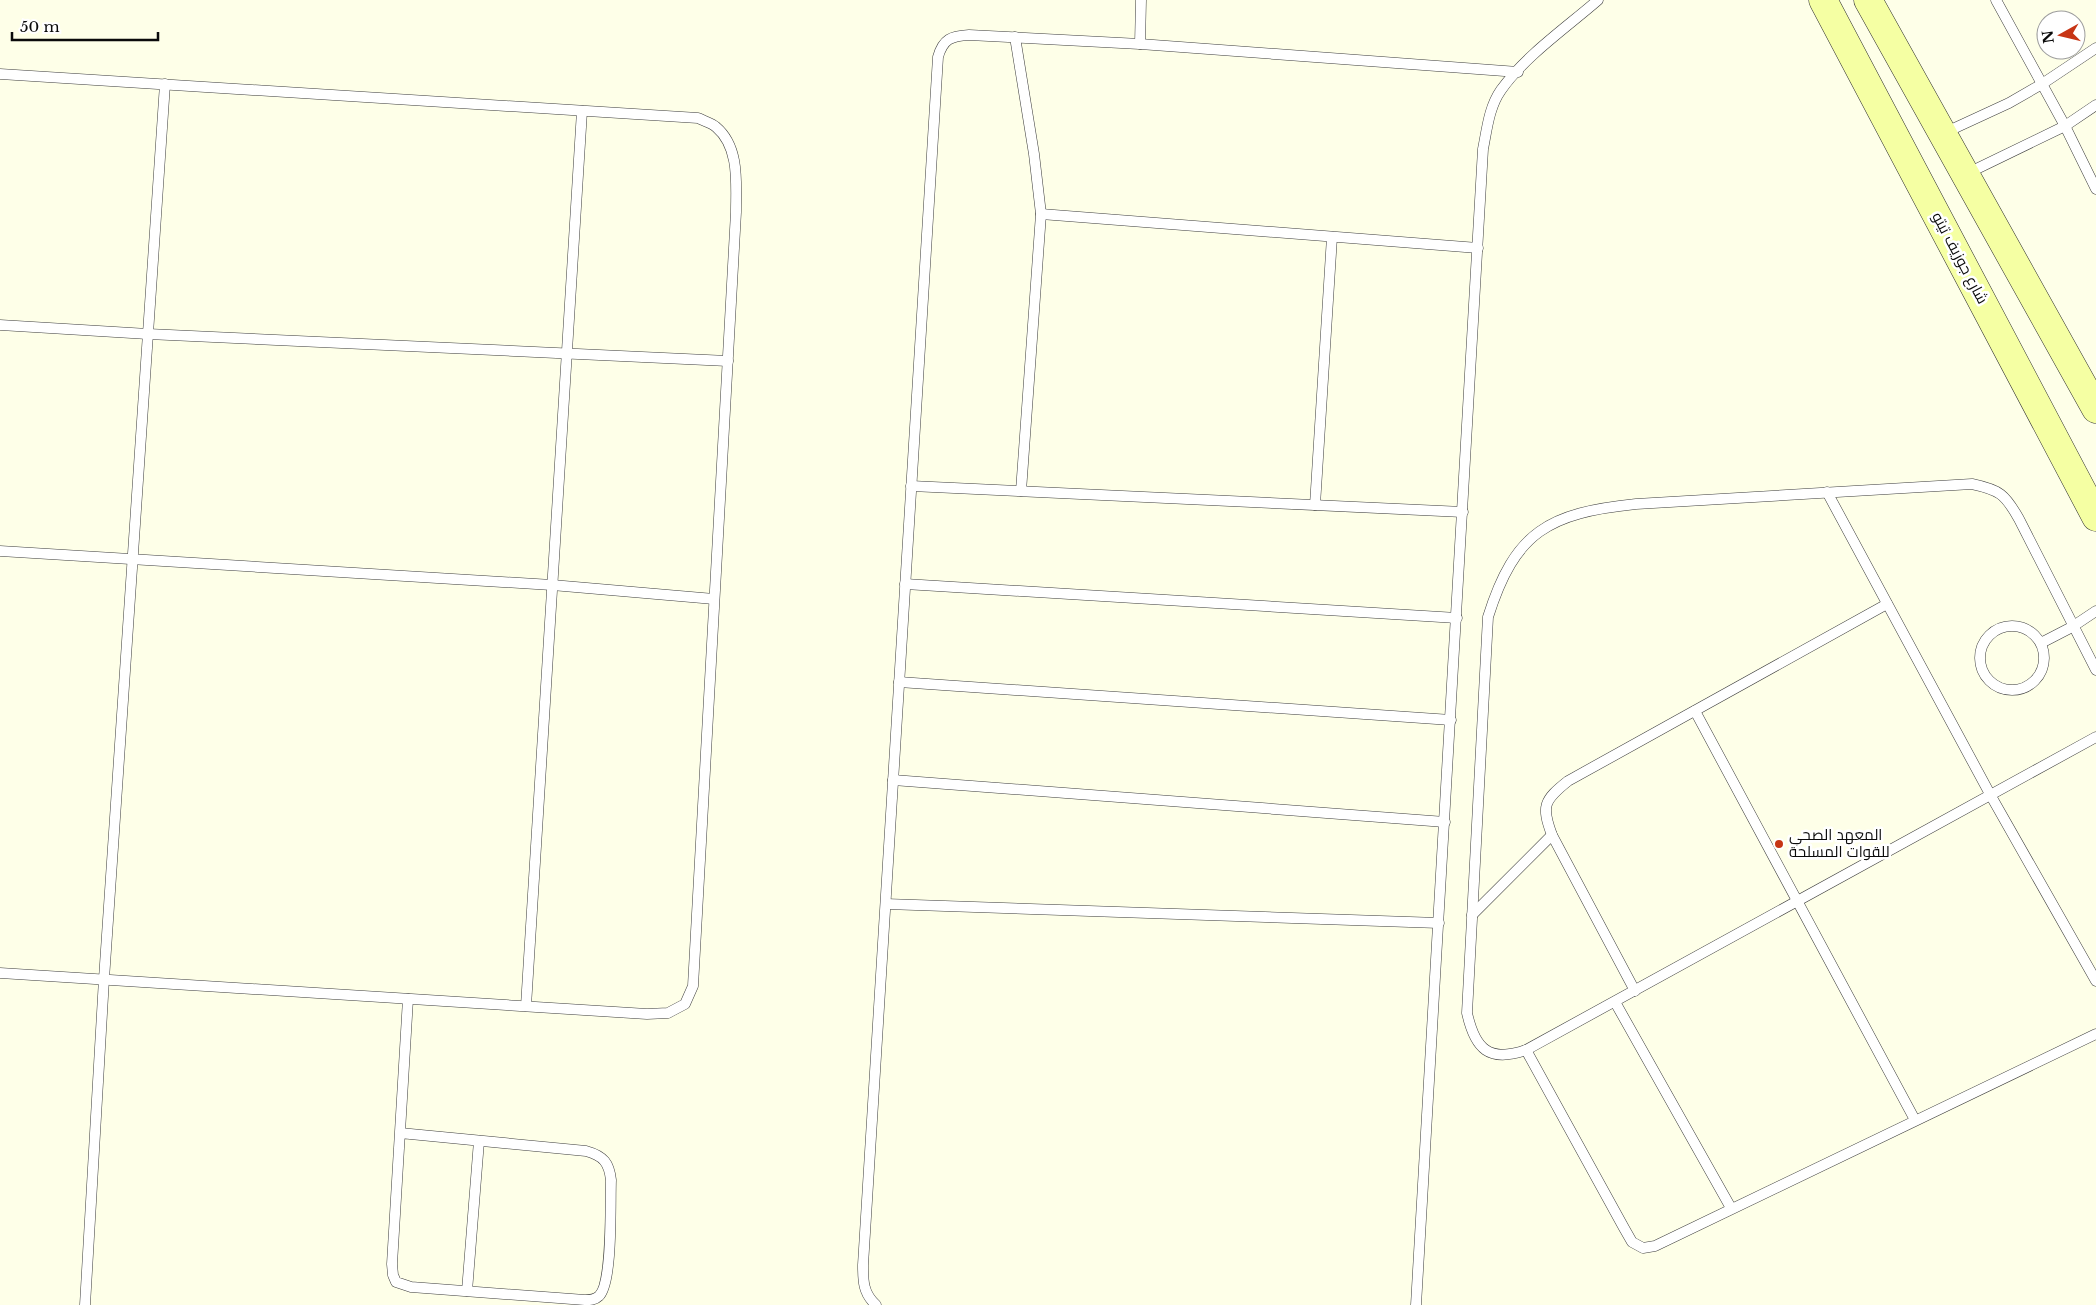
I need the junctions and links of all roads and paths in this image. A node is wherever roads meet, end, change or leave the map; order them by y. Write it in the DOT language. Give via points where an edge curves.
graph roads {
  1 [pos="1141,0"];
  2 [pos="1598,0"];
  3 [pos="1823,0"];
  4 [pos="1868,0"];
  5 [pos="1996,0"];
  6 [pos="1015,37"];
  7 [pos="1140,44"];
  8 [pos="2096,48"];
  9 [pos="1518,72"];
  10 [pos="0,74"];
  11 [pos="165,84"];
  12 [pos="2042,84"];
  13 [pos="2096,105"];
  14 [pos="582,111"];
  15 [pos="2065,126"];
  16 [pos="1943,134"];
  17 [pos="1965,174"];
  18 [pos="2096,189"];
  19 [pos="1040,214"];
  20 [pos="1332,237"];
  21 [pos="1478,248"];
  22 [pos="0,325"];
  23 [pos="148,334"];
  24 [pos="567,354"];
  25 [pos="728,361"];
  26 [pos="2096,409"];
  27 [pos="911,486"];
  28 [pos="1021,491"];
  29 [pos="1827,492"];
  30 [pos="1315,505"];
  31 [pos="1463,512"];
  32 [pos="2096,516"];
  33 [pos="0,551"];
  34 [pos="133,561"];
  35 [pos="905,584"];
  36 [pos="552,585"];
  37 [pos="714,599"];
  38 [pos="1887,604"];
  39 [pos="2096,611"];
  40 [pos="1457,618"];
  41 [pos="2072,627"];
  42 [pos="2041,643"];
  43 [pos="2096,670"];
  44 [pos="899,682"];
  45 [pos="1695,711"];
  46 [pos="1451,720"];
  47 [pos="2096,737"];
  48 [pos="893,780"];
  49 [pos="1991,796"];
  50 [pos="1445,822"];
  51 [pos="1552,835"];
  52 [pos="1797,902"];
  53 [pos="886,904"];
  54 [pos="1472,915"];
  55 [pos="1439,923"];
  56 [pos="0,973"];
  57 [pos="104,979"];
  58 [pos="2096,981"];
  59 [pos="1635,991"];
  60 [pos="408,999"];
  61 [pos="1615,1002"];
  62 [pos="526,1006"];
  63 [pos="2096,1034"];
  64 [pos="1526,1050"];
  65 [pos="1915,1120"];
  66 [pos="400,1133"];
  67 [pos="479,1141"];
  68 [pos="1731,1208"];
  69 [pos="467,1291"];
  70 [pos="85,1305"];
  71 [pos="876,1305"];
  72 [pos="1416,1305"];
  1 -- 7 [label="lane"];
  2 -- 9 [label="lane"];
  3 -- 32 [label="main road, شارع جوزيف تيتو"];
  4 -- 16 [label="main road"];
  5 -- 12 [label="lane"];
  6 -- 7 [label="lane"];
  6 -- 19 [label="lane"];
  6 -- 27 [label="lane" via="955,35 946,40 938,57"];
  7 -- 9 [label="lane"];
  8 -- 12 [label="lane"];
  9 -- 21 [label="lane" via="1501,91 1490,115 1483,149"];
  10 -- 11 [label="lane"];
  11 -- 14 [label="lane"];
  11 -- 23 [label="lane"];
  12 -- 15 [label="lane"];
  12 -- 16 [label="lane"];
  13 -- 15 [label="lane"];
  14 -- 24 [label="lane"];
  14 -- 25 [label="lane" via="698,118 716,126 730,144 736,171 736,204"];
  15 -- 17 [label="lane"];
  15 -- 18 [label="lane"];
  16 -- 17 [label="main road"];
  17 -- 26 [label="main road"];
  19 -- 20 [label="lane"];
  19 -- 28 [label="lane"];
  20 -- 21 [label="lane"];
  20 -- 30 [label="lane"];
  21 -- 31 [label="lane"];
  22 -- 23 [label="lane"];
  23 -- 24 [label="lane"];
  23 -- 34 [label="lane"];
  24 -- 25 [label="lane"];
  24 -- 36 [label="lane"];
  25 -- 37 [label="lane"];
  27 -- 28 [label="lane"];
  27 -- 35 [label="lane"];
  28 -- 30 [label="lane"];
  29 -- 38 [label="lane"];
  29 -- 41 [label="lane" via="1972,484 1993,489 2008,500"];
  29 -- 54 [label="lane" via="1596,508 1569,515 1540,530 1520,548 1498,586 1488,617"];
  30 -- 31 [label="lane"];
  31 -- 40 [label="lane"];
  33 -- 34 [label="lane"];
  34 -- 36 [label="lane"];
  34 -- 57 [label="lane"];
  35 -- 40 [label="lane"];
  35 -- 44 [label="lane"];
  36 -- 37 [label="lane"];
  36 -- 62 [label="lane"];
  37 -- 62 [label="lane" via="693,986 685,1004 668,1013 647,1014"];
  38 -- 45 [label="lane"];
  38 -- 49 [label="lane"];
  39 -- 41 [label="lane"];
  40 -- 46 [label="lane"];
  41 -- 42 [label="lane"];
  41 -- 43 [label="lane"];
  42 -- 42 [label="lane" via="2022,627 2009,626 1997,630 1987,637 1982,648 1980,661 1984,673 2003,689 2028,686 2043,667"];
  44 -- 46 [label="lane"];
  44 -- 48 [label="lane"];
  45 -- 51 [label="lane" via="1568,781 1550,795 1546,806"];
  45 -- 52 [label="lane"];
  46 -- 50 [label="lane"];
  47 -- 49 [label="lane"];
  48 -- 50 [label="lane"];
  48 -- 53 [label="lane"];
  49 -- 52 [label="lane"];
  49 -- 58 [label="lane"];
  50 -- 55 [label="lane"];
  51 -- 54 [label="lane"];
  51 -- 59 [label="lane"];
  52 -- 59 [label="lane"];
  52 -- 65 [label="lane"];
  53 -- 55 [label="lane"];
  53 -- 71 [label="lane" via="863,1264 863,1283 868,1297"];
  54 -- 64 [label="lane" via="1467,1013 1471,1031 1480,1046 1494,1054 1508,1056"];
  55 -- 72 [label="lane"];
  56 -- 57 [label="lane"];
  57 -- 60 [label="lane"];
  57 -- 70 [label="lane"];
  59 -- 61 [label="lane"];
  60 -- 62 [label="lane"];
  60 -- 66 [label="lane"];
  61 -- 64 [label="lane"];
  61 -- 68 [label="lane"];
  63 -- 65 [label="lane"];
  64 -- 68 [label="lane" via="1632,1242 1643,1248 1655,1246"];
  65 -- 68 [label="lane"];
  66 -- 67 [label="lane"];
  66 -- 69 [label="lane" via="393,1275 402,1285"];
  67 -- 69 [label="lane"];
  67 -- 69 [label="lane" via="586,1151 604,1160 611,1180 607,1276 605,1287 592,1300"];
}
